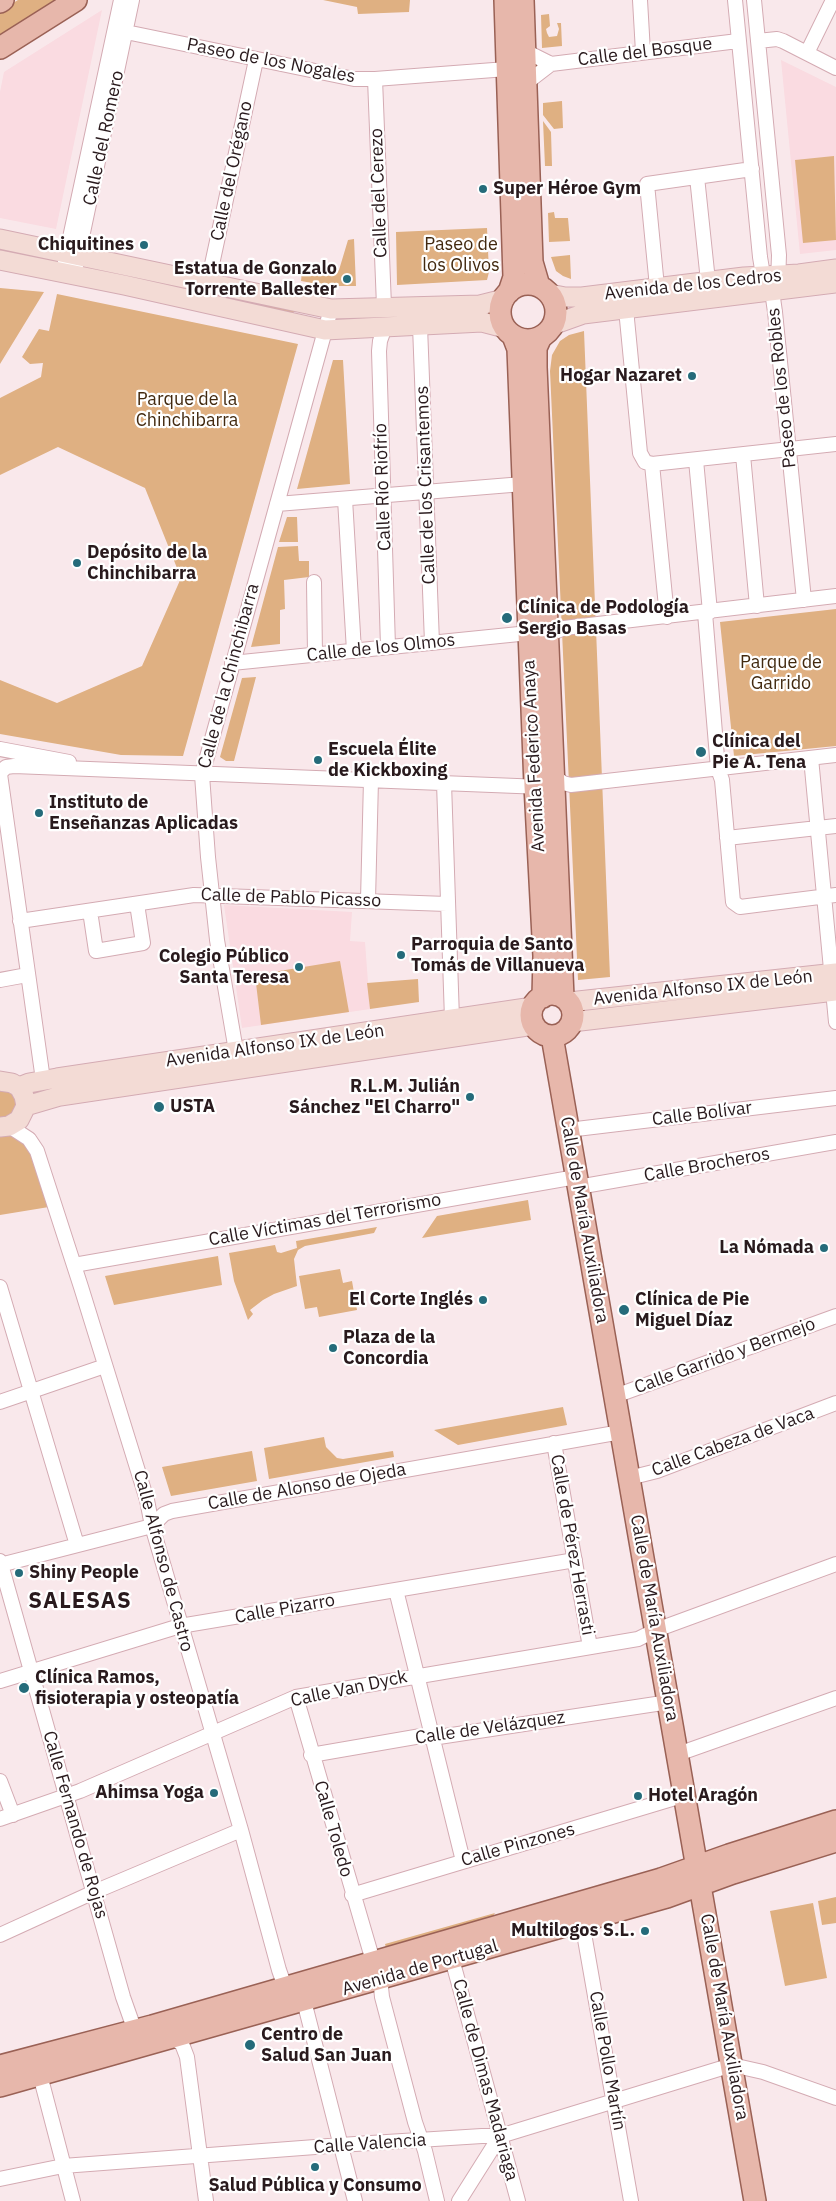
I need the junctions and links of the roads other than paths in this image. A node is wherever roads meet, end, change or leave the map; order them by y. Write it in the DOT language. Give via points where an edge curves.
graph roads {
  1 [pos="3,0"];
  2 [pos="76,0"];
  3 [pos="121,0"];
  4 [pos="132,0"];
  5 [pos="505,0"];
  6 [pos="523,0"];
  7 [pos="640,0"];
  8 [pos="735,0"];
  9 [pos="754,0"];
  10 [pos="833,0"];
  11 [pos="0,2"];
  12 [pos="126,32"];
  13 [pos="738,41"];
  14 [pos="758,42"];
  15 [pos="524,45"];
  16 [pos="0,48"];
  17 [pos="643,52"];
  18 [pos="807,53"];
  19 [pos="256,60"];
  20 [pos="552,64"];
  21 [pos="836,68"];
  22 [pos="507,69"];
  23 [pos="375,79"];
  24 [pos="526,84"];
  25 [pos="752,169"];
  26 [pos="697,177"];
  27 [pos="0,239"];
  28 [pos="73,254"];
  29 [pos="0,260"];
  30 [pos="836,268"];
  31 [pos="68,274"];
  32 [pos="836,276"];
  33 [pos="708,281"];
  34 [pos="208,283"];
  35 [pos="773,283"];
  36 [pos="836,283"];
  37 [pos="657,287"];
  38 [pos="544,290"];
  39 [pos="506,296"];
  40 [pos="384,306"];
  41 [pos="331,309"];
  42 [pos="626,309"];
  43 [pos="420,326"];
  44 [pos="386,327"];
  45 [pos="325,330"];
  46 [pos="548,330"];
  47 [pos="509,332"];
  48 [pos="836,444"];
  49 [pos="788,450"];
  50 [pos="743,455"];
  51 [pos="696,460"];
  52 [pos="652,464"];
  53 [pos="523,484"];
  54 [pos="426,492"];
  55 [pos="383,496"];
  56 [pos="346,498"];
  57 [pos="277,504"];
  58 [pos="314,582"];
  59 [pos="836,596"];
  60 [pos="804,600"];
  61 [pos="757,606"];
  62 [pos="707,612"];
  63 [pos="667,617"];
  64 [pos="538,634"];
  65 [pos="432,643"];
  66 [pos="388,647"];
  67 [pos="354,650"];
  68 [pos="315,655"];
  69 [pos="232,663"];
  70 [pos="0,749"];
  71 [pos="836,755"];
  72 [pos="811,758"];
  73 [pos="718,769"];
  74 [pos="104,770"];
  75 [pos="0,773"];
  76 [pos="202,775"];
  77 [pos="372,780"];
  78 [pos="444,782"];
  79 [pos="547,783"];
  80 [pos="836,826"];
  81 [pos="818,828"];
  82 [pos="727,838"];
  83 [pos="212,895"];
  84 [pos="830,896"];
  85 [pos="368,900"];
  86 [pos="137,904"];
  87 [pos="447,904"];
  88 [pos="90,911"];
  89 [pos="20,922"];
  90 [pos="28,975"];
  91 [pos="0,980"];
  92 [pos="834,982"];
  93 [pos="552,1008"];
  94 [pos="452,1019"];
  95 [pos="836,1022"];
  96 [pos="236,1052"];
  97 [pos="43,1080"];
  98 [pos="0,1081"];
  99 [pos="19,1087"];
  100 [pos="836,1098"];
  101 [pos="26,1106"];
  102 [pos="2,1127"];
  103 [pos="568,1130"];
  104 [pos="836,1142"];
  105 [pos="577,1182"];
  106 [pos="74,1264"];
  107 [pos="0,1287"];
  108 [pos="836,1316"];
  109 [pos="105,1366"];
  110 [pos="30,1392"];
  111 [pos="614,1396"];
  112 [pos="0,1402"];
  113 [pos="836,1403"];
  114 [pos="621,1432"];
  115 [pos="554,1443"];
  116 [pos="629,1478"];
  117 [pos="152,1526"];
  118 [pos="77,1545"];
  119 [pos="575,1560"];
  120 [pos="0,1564"];
  121 [pos="836,1564"];
  122 [pos="396,1590"];
  123 [pos="180,1626"];
  124 [pos="656,1630"];
  125 [pos="590,1647"];
  126 [pos="32,1671"];
  127 [pos="416,1675"];
  128 [pos="0,1681"];
  129 [pos="296,1697"];
  130 [pos="836,1698"];
  131 [pos="669,1702"];
  132 [pos="212,1735"];
  133 [pos="432,1738"];
  134 [pos="678,1754"];
  135 [pos="311,1755"];
  136 [pos="0,1781"];
  137 [pos="685,1795"];
  138 [pos="67,1796"];
  139 [pos="6,1817"];
  140 [pos="836,1821"];
  141 [pos="240,1830"];
  142 [pos="836,1841"];
  143 [pos="463,1862"];
  144 [pos="699,1876"];
  145 [pos="94,1892"];
  146 [pos="352,1895"];
  147 [pos="582,1922"];
  148 [pos="0,1935"];
  149 [pos="452,1959"];
  150 [pos="372,1961"];
  151 [pos="383,1979"];
  152 [pos="285,1987"];
  153 [pos="304,2001"];
  154 [pos="135,2031"];
  155 [pos="173,2038"];
  156 [pos="732,2065"];
  157 [pos="0,2066"];
  158 [pos="40,2075"];
  159 [pos="0,2086"];
  160 [pos="836,2098"];
  161 [pos="614,2101"];
  162 [pos="500,2136"];
  163 [pos="422,2140"];
  164 [pos="340,2145"];
  165 [pos="200,2155"];
  166 [pos="64,2166"];
  167 [pos="0,2180"];
  168 [pos="73,2201"];
  169 [pos="206,2201"];
  170 [pos="355,2201"];
  171 [pos="437,2201"];
  172 [pos="459,2201"];
  173 [pos="518,2201"];
  174 [pos="631,2201"];
  175 [pos="755,2201"];
  1 -- 11 [label="main road"];
  2 -- 16 [label="main road"];
  3 -- 28 [label="street, Calle del Romero"];
  4 -- 12 [label="street, Calle del Romero"];
  5 -- 22 [label="main road"];
  6 -- 15 [label="main road"];
  7 -- 17 [label="street"];
  8 -- 13 [label="street, Paseo de los Robles"];
  9 -- 14 [label="street, Paseo de los Robles"];
  10 -- 18 [label="street"];
  12 -- 19 [label="street, Paseo de los Nogales"];
  12 -- 28 [label="street, Calle del Romero"];
  13 -- 17 [label="street, Calle del Bosque"];
  13 -- 25 [label="street, Paseo de los Robles"];
  14 -- 18 [label="street" via="777,39"];
  14 -- 35 [label="street, Paseo de los Robles" via="779,255"];
  15 -- 20 [label="street" via="532,54"];
  15 -- 24 [label="main road"];
  17 -- 20 [label="street, Calle del Bosque"];
  18 -- 21 [label="street"];
  19 -- 23 [label="street, Paseo de los Nogales" via="338,76"];
  19 -- 34 [label="street, Calle del Orégano"];
  20 -- 24 [label="street"];
  22 -- 23 [label="street, Paseo de los Nogales"];
  22 -- 39 [label="main road" via="514,277"];
  23 -- 40 [label="street, Calle del Cerezo"];
  24 -- 38 [label="main road" via="532,262"];
  25 -- 26 [label="street"];
  25 -- 35 [label="street, Paseo de los Robles"];
  26 -- 33 [label="street"];
  26 -- 37 [label="street" via="647,184"];
  27 -- 28 [label="main road"];
  28 -- 31 [label="street, Calle del Romero"];
  28 -- 34 [label="main road"];
  29 -- 31 [label="main road"];
  30 -- 35 [label="main road, Avenida de los Cedros"];
  31 -- 45 [label="main road"];
  32 -- 35 [label="main road"];
  33 -- 35 [label="main road, Avenida de los Cedros"];
  33 -- 37 [label="main road, Avenida de los Cedros"];
  34 -- 41 [label="main road"];
  35 -- 36 [label="main road, Avenida de los Cedros"];
  35 -- 42 [label="main road, Avenida de los Cedros"];
  35 -- 49 [label="street, Paseo de los Robles"];
  37 -- 38 [label="main road, Avenida de los Cedros" via="582,297 565,297"];
  38 -- 39 [label="main road" via="528,284 517,286"];
  38 -- 46 [label="main road" via="556,306"];
  39 -- 40 [label="main road" via="480,305"];
  39 -- 47 [label="main road" via="500,312"];
  40 -- 41 [label="main road"];
  41 -- 45 [label="street, Calle de la Chinchibarra"];
  42 -- 46 [label="main road, Avenida de los Cedros" via="578,315"];
  42 -- 52 [label="street" via="640,452 645,462"];
  43 -- 44 [label="main road"];
  43 -- 47 [label="main road" via="482,322"];
  43 -- 54 [label="street, Calle de los Crisantemos"];
  44 -- 45 [label="main road"];
  44 -- 55 [label="street, Calle Río Riofrío" via="379,351"];
  45 -- 57 [label="street, Calle de la Chinchibarra"];
  46 -- 47 [label="main road" via="523,340"];
  46 -- 64 [label="main road, Avenida Federico Anaya" via="536,348"];
  47 -- 53 [label="main road, Avenida Federico Anaya" via="518,349"];
  48 -- 49 [label="street"];
  49 -- 50 [label="street"];
  49 -- 60 [label="street, Paseo de los Robles"];
  50 -- 51 [label="street"];
  50 -- 61 [label="street"];
  51 -- 52 [label="street"];
  51 -- 62 [label="street"];
  52 -- 63 [label="street"];
  53 -- 54 [label="street"];
  53 -- 64 [label="main road, Avenida Federico Anaya"];
  54 -- 55 [label="street"];
  54 -- 65 [label="street, Calle de los Crisantemos"];
  55 -- 56 [label="street"];
  55 -- 66 [label="street, Calle Río Riofrío"];
  56 -- 57 [label="street"];
  56 -- 67 [label="street"];
  57 -- 69 [label="street, Calle de la Chinchibarra"];
  58 -- 68 [label="street"];
  59 -- 60 [label="street, Calle de los Olmos"];
  60 -- 61 [label="street, Calle de los Olmos"];
  61 -- 62 [label="street, Calle de los Olmos"];
  62 -- 63 [label="street, Calle de los Olmos"];
  62 -- 73 [label="street"];
  63 -- 64 [label="street, Calle de los Olmos" via="564,628"];
  64 -- 65 [label="street, Calle de los Olmos"];
  64 -- 79 [label="main road, Avenida Federico Anaya"];
  65 -- 66 [label="street, Calle de los Olmos"];
  66 -- 67 [label="street, Calle de los Olmos"];
  67 -- 68 [label="street, Calle de los Olmos"];
  68 -- 69 [label="street, Calle de los Olmos"];
  69 -- 76 [label="street, Calle de la Chinchibarra"];
  70 -- 74 [label="street"];
  71 -- 72 [label="street"];
  72 -- 73 [label="street"];
  72 -- 81 [label="street"];
  73 -- 79 [label="street" via="571,784"];
  73 -- 82 [label="street" via="722,780"];
  74 -- 75 [label="street" via="14,766 6,767"];
  74 -- 76 [label="street"];
  75 -- 89 [label="street"];
  76 -- 77 [label="street"];
  76 -- 83 [label="street, Calle de la Chinchibarra"];
  77 -- 78 [label="street"];
  77 -- 85 [label="street"];
  78 -- 79 [label="street"];
  78 -- 87 [label="street"];
  79 -- 93 [label="main road, Avenida Federico Anaya"];
  80 -- 81 [label="street"];
  81 -- 82 [label="street"];
  81 -- 84 [label="street"];
  82 -- 84 [label="street" via="735,905"];
  83 -- 85 [label="street, Calle de Pablo Picasso"];
  83 -- 86 [label="street, Calle de Pablo Picasso"];
  83 -- 96 [label="street, Calle de la Chinchibarra"];
  84 -- 92 [label="street"];
  85 -- 87 [label="street, Calle de Pablo Picasso"];
  86 -- 88 [label="street, Calle de Pablo Picasso"];
  86 -- 88 [label="street" via="143,944 96,951"];
  87 -- 94 [label="street"];
  88 -- 89 [label="street, Calle de Pablo Picasso"];
  89 -- 90 [label="street"];
  90 -- 91 [label="street"];
  90 -- 97 [label="street"];
  92 -- 93 [label="main road, Avenida Alfonso IX de León"];
  92 -- 95 [label="street"];
  93 -- 94 [label="main road, Avenida Alfonso IX de León"];
  93 -- 101 [label="main road, Avenida Alfonso IX de León" via="70,1095"];
  93 -- 103 [label="main road, Calle de María Auxiliadora" via="564,1032 552,1036"];
  94 -- 96 [label="main road, Avenida Alfonso IX de León"];
  96 -- 97 [label="main road, Avenida Alfonso IX de León"];
  97 -- 99 [label="main road, Avenida Alfonso IX de León"];
  98 -- 99 [label="main road"];
  99 -- 101 [label="main road"];
  100 -- 103 [label="street, Calle Bolívar"];
  101 -- 102 [label="main road" via="22,1116"];
  102 -- 106 [label="street, Calle Alfonso de Castro" via="29,1139 37,1151"];
  103 -- 105 [label="main road, Calle de María Auxiliadora"];
  104 -- 105 [label="street, Calle Brocheros"];
  105 -- 106 [label="street, Calle Víctimas del Terrorismo"];
  105 -- 111 [label="main road, Calle de María Auxiliadora"];
  106 -- 109 [label="street, Calle Alfonso de Castro"];
  107 -- 110 [label="street"];
  108 -- 111 [label="street, Calle Garrido y Bermejo"];
  109 -- 110 [label="street"];
  109 -- 117 [label="street, Calle Alfonso de Castro" via="148,1500"];
  110 -- 112 [label="street"];
  110 -- 118 [label="street"];
  111 -- 114 [label="main road, Calle de María Auxiliadora"];
  113 -- 116 [label="street, Calle Cabeza de Vaca" via="657,1471"];
  114 -- 115 [label="street, Calle de Alonso de Ojeda"];
  114 -- 116 [label="main road, Calle de María Auxiliadora"];
  115 -- 117 [label="street, Calle de Alonso de Ojeda" via="172,1511"];
  115 -- 119 [label="street, Calle de Pérez Herrasti"];
  116 -- 124 [label="main road, Calle de María Auxiliadora"];
  117 -- 118 [label="street, Calle de Alonso de Ojeda"];
  117 -- 123 [label="street, Calle Alfonso de Castro"];
  118 -- 120 [label="street, Calle de Alonso de Ojeda"];
  119 -- 122 [label="street, Calle Pizarro"];
  119 -- 125 [label="street, Calle de Pérez Herrasti"];
  120 -- 126 [label="street, Calle Fernando de Rojas"];
  121 -- 124 [label="street, Calle Van Dyck"];
  122 -- 123 [label="street, Calle Pizarro"];
  122 -- 127 [label="street"];
  123 -- 126 [label="street, Calle Pizarro"];
  123 -- 132 [label="street, Calle Alfonso de Castro"];
  124 -- 125 [label="street, Calle Van Dyck" via="638,1639"];
  124 -- 131 [label="main road, Calle de María Auxiliadora"];
  125 -- 127 [label="street, Calle Van Dyck"];
  126 -- 128 [label="street, Calle Pizarro"];
  126 -- 138 [label="street, Calle Fernando de Rojas"];
  127 -- 129 [label="street, Calle Van Dyck"];
  127 -- 133 [label="street"];
  129 -- 132 [label="street, Calle Van Dyck"];
  129 -- 135 [label="street, Calle Toledo"];
  130 -- 134 [label="street"];
  131 -- 133 [label="street, Calle de Velázquez"];
  131 -- 134 [label="main road, Calle de María Auxiliadora"];
  132 -- 138 [label="street, Calle Van Dyck"];
  132 -- 141 [label="street, Calle Alfonso de Castro"];
  133 -- 135 [label="street, Calle de Velázquez" via="421,1736"];
  133 -- 143 [label="street"];
  134 -- 137 [label="main road, Calle de María Auxiliadora"];
  135 -- 146 [label="street, Calle Toledo"];
  136 -- 139 [label="street"];
  137 -- 143 [label="street, Calle Pinzones"];
  137 -- 144 [label="main road, Calle de María Auxiliadora"];
  138 -- 139 [label="street, Calle Van Dyck"];
  138 -- 145 [label="street, Calle Fernando de Rojas"];
  140 -- 144 [label="main road, Avenida de Portugal" via="729,1854"];
  141 -- 145 [label="street"];
  141 -- 152 [label="street, Calle Alfonso de Castro"];
  142 -- 144 [label="main road, Avenida de Portugal"];
  143 -- 146 [label="street, Calle Pinzones"];
  144 -- 147 [label="main road, Avenida de Portugal" via="685,1892"];
  144 -- 150 [label="main road, Avenida de Portugal" via="661,1879"];
  144 -- 156 [label="main road, Calle de María Auxiliadora"];
  145 -- 148 [label="street"];
  145 -- 154 [label="street, Calle Fernando de Rojas"];
  146 -- 150 [label="street, Calle Toledo"];
  147 -- 149 [label="main road, Avenida de Portugal"];
  147 -- 161 [label="street, Calle Pollo Martín"];
  149 -- 151 [label="main road, Avenida de Portugal"];
  149 -- 162 [label="street, Calle de Dimas Madariaga"];
  150 -- 152 [label="main road, Avenida de Portugal"];
  151 -- 153 [label="main road, Avenida de Portugal"];
  151 -- 163 [label="street" via="382,1997"];
  152 -- 153 [label="street"];
  152 -- 154 [label="main road, Avenida de Portugal"];
  153 -- 155 [label="main road, Avenida de Portugal"];
  153 -- 164 [label="street"];
  154 -- 157 [label="main road, Avenida de Portugal"];
  155 -- 158 [label="main road, Avenida de Portugal"];
  155 -- 165 [label="street" via="182,2044 187,2057"];
  156 -- 160 [label="street" via="764,2072"];
  156 -- 161 [label="street, Calle Valencia"];
  156 -- 175 [label="main road, Calle de María Auxiliadora"];
  158 -- 159 [label="main road, Avenida de Portugal"];
  158 -- 166 [label="street"];
  161 -- 162 [label="street, Calle Valencia"];
  161 -- 174 [label="street, Calle Pollo Martín"];
  162 -- 163 [label="street, Calle Valencia"];
  162 -- 172 [label="street"];
  162 -- 173 [label="street, Calle de Dimas Madariaga"];
  163 -- 164 [label="street, Calle Valencia"];
  163 -- 171 [label="street"];
  164 -- 165 [label="street, Calle Valencia"];
  164 -- 170 [label="street"];
  165 -- 166 [label="street, Calle Valencia"];
  165 -- 169 [label="street"];
  166 -- 167 [label="street, Calle Valencia"];
  166 -- 168 [label="street"];
}
